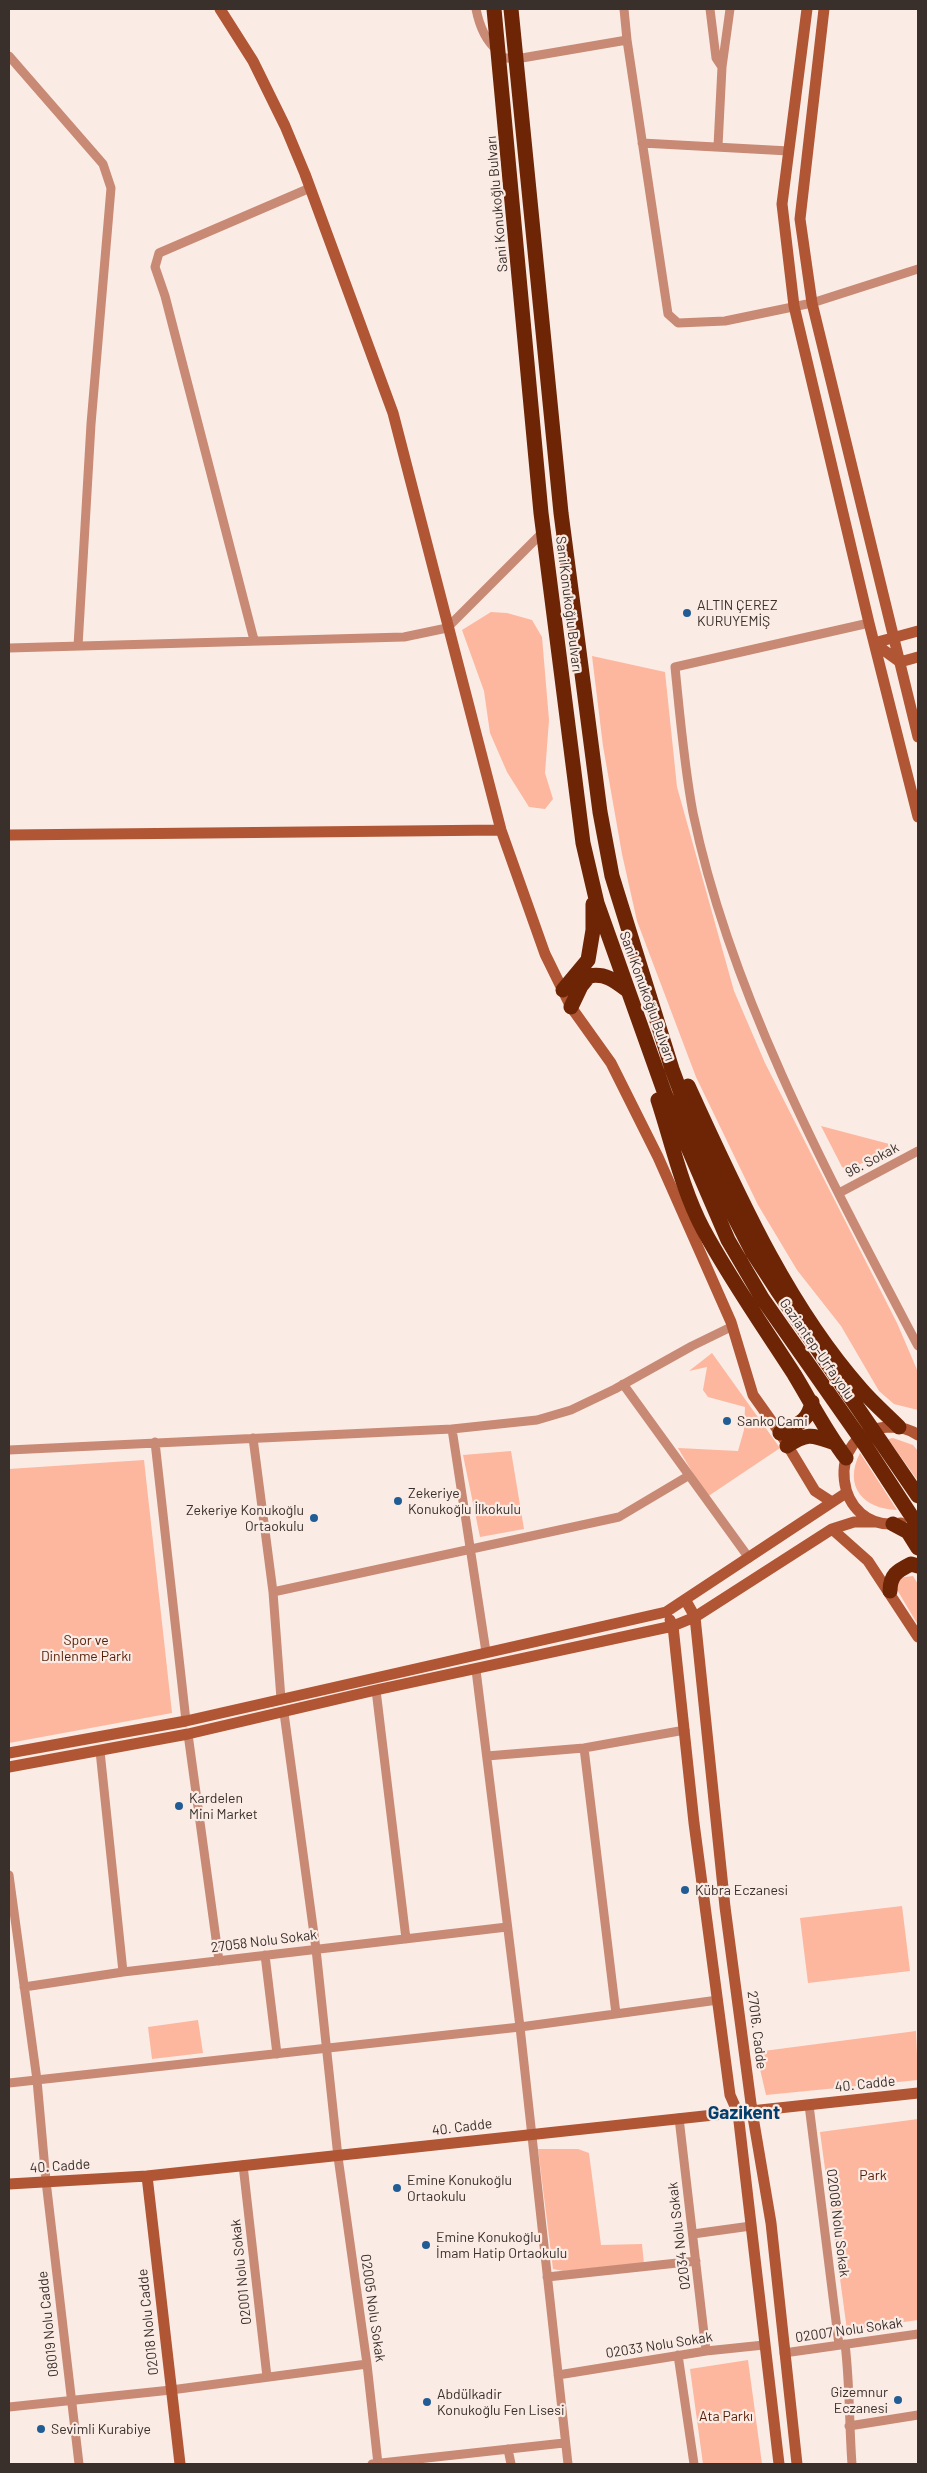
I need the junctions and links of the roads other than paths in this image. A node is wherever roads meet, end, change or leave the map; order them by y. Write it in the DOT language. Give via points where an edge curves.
graph roads {
  1 [pos="220,9"];
  2 [pos="476,9"];
  3 [pos="494,9"];
  4 [pos="511,9"];
  5 [pos="624,9"];
  6 [pos="710,9"];
  7 [pos="730,9"];
  8 [pos="807,9"];
  9 [pos="824,9"];
  10 [pos="627,40"];
  11 [pos="498,54"];
  12 [pos="9,56"];
  13 [pos="516,59"];
  14 [pos="722,67"];
  15 [pos="642,143"];
  16 [pos="718,146"];
  17 [pos="789,152"];
  18 [pos="310,188"];
  19 [pos="918,269"];
  20 [pos="812,303"];
  21 [pos="794,306"];
  22 [pos="544,531"];
  23 [pos="869,623"];
  24 [pos="447,628"];
  25 [pos="918,631"];
  26 [pos="894,638"];
  27 [pos="254,640"];
  28 [pos="874,643"];
  29 [pos="78,646"];
  30 [pos="9,648"];
  31 [pos="918,657"];
  32 [pos="900,662"];
  33 [pos="918,737"];
  34 [pos="918,817"];
  35 [pos="501,830"];
  36 [pos="9,835"];
  37 [pos="593,888"];
  38 [pos="562,990"];
  39 [pos="626,990"];
  40 [pos="632,1005"];
  41 [pos="571,1007"];
  42 [pos="653,1009"];
  43 [pos="918,1151"];
  44 [pos="709,1180"];
  45 [pos="839,1193"];
  46 [pos="733,1326"];
  47 [pos="918,1346"];
  48 [pos="623,1384"];
  49 [pos="812,1402"];
  50 [pos="899,1427"];
  51 [pos="452,1429"];
  52 [pos="917,1433"];
  53 [pos="254,1438"];
  54 [pos="783,1439"];
  55 [pos="155,1442"];
  56 [pos="835,1443"];
  57 [pos="9,1450"];
  58 [pos="846,1458"];
  59 [pos="688,1476"];
  60 [pos="846,1492"];
  61 [pos="918,1496"];
  62 [pos="832,1502"];
  63 [pos="918,1516"];
  64 [pos="877,1522"];
  65 [pos="892,1524"];
  66 [pos="918,1526"];
  67 [pos="832,1529"];
  68 [pos="918,1548"];
  69 [pos="470,1550"];
  70 [pos="749,1558"];
  71 [pos="918,1566"];
  72 [pos="890,1591"];
  73 [pos="273,1592"];
  74 [pos="686,1601"];
  75 [pos="666,1612"];
  76 [pos="695,1617"];
  77 [pos="673,1626"];
  78 [pos="918,1637"];
  79 [pos="486,1652"];
  80 [pos="476,1670"];
  81 [pos="376,1690"];
  82 [pos="281,1699"];
  83 [pos="284,1713"];
  84 [pos="186,1721"];
  85 [pos="685,1730"];
  86 [pos="188,1734"];
  87 [pos="584,1748"];
  88 [pos="100,1751"];
  89 [pos="9,1753"];
  90 [pos="487,1756"];
  91 [pos="9,1767"];
  92 [pos="9,1875"];
  93 [pos="507,1927"];
  94 [pos="406,1939"];
  95 [pos="316,1949"];
  96 [pos="264,1955"];
  97 [pos="219,1960"];
  98 [pos="123,1972"];
  99 [pos="24,1987"];
  100 [pos="718,2000"];
  101 [pos="616,2014"];
  102 [pos="520,2027"];
  103 [pos="328,2049"];
  104 [pos="277,2054"];
  105 [pos="37,2080"];
  106 [pos="9,2083"];
  107 [pos="918,2093"];
  108 [pos="809,2105"];
  109 [pos="752,2111"];
  110 [pos="738,2113"];
  111 [pos="679,2118"];
  112 [pos="530,2134"];
  113 [pos="338,2157"];
  114 [pos="243,2165"];
  115 [pos="147,2176"];
  116 [pos="46,2181"];
  117 [pos="9,2184"];
  118 [pos="751,2226"];
  119 [pos="693,2234"];
  120 [pos="696,2261"];
  121 [pos="547,2277"];
  122 [pos="918,2334"];
  123 [pos="842,2344"];
  124 [pos="764,2345"];
  125 [pos="706,2350"];
  126 [pos="784,2353"];
  127 [pos="678,2355"];
  128 [pos="367,2364"];
  129 [pos="558,2375"];
  130 [pos="267,2377"];
  131 [pos="171,2390"];
  132 [pos="71,2402"];
  133 [pos="9,2407"];
  134 [pos="918,2415"];
  135 [pos="849,2426"];
  136 [pos="564,2443"];
  137 [pos="508,2449"];
  138 [pos="79,2464"];
  139 [pos="180,2464"];
  140 [pos="372,2464"];
  141 [pos="378,2464"];
  142 [pos="511,2464"];
  143 [pos="568,2464"];
  144 [pos="694,2464"];
  145 [pos="779,2464"];
  146 [pos="797,2464"];
  147 [pos="852,2464"];
  1 -- 18 [label="street" via="253,61 285,126"];
  2 -- 11 [label="street" via="483,31"];
  3 -- 11 [label="highway, Sani Konukoğlu Bulvarı"];
  4 -- 13 [label="highway, Sani Konukoğlu Bulvarı"];
  5 -- 10 [label="street"];
  6 -- 14 [label="street" via="716,58"];
  7 -- 14 [label="street"];
  8 -- 17 [label="street"];
  9 -- 20 [label="street" via="800,219"];
  10 -- 13 [label="street"];
  10 -- 15 [label="street"];
  11 -- 13 [label="street"];
  11 -- 22 [label="highway, Sani Konukoğlu Bulvarı"];
  12 -- 29 [label="street" via="103,164 111,188 91,424"];
  13 -- 42 [label="highway, Sani Konukoğlu Bulvarı" via="560,513 596,778 612,876"];
  14 -- 16 [label="street"];
  15 -- 16 [label="street"];
  15 -- 21 [label="street" via="668,314 672,320 678,323 716,322"];
  16 -- 17 [label="street"];
  17 -- 21 [label="street" via="782,204"];
  18 -- 24 [label="street" via="393,413"];
  18 -- 27 [label="street" via="159,253 155,267"];
  19 -- 20 [label="street"];
  20 -- 21 [label="street"];
  20 -- 26 [label="street"];
  21 -- 23 [label="street"];
  22 -- 24 [label="street"];
  22 -- 37 [label="highway, Sani Konukoğlu Bulvarı" via="581,824"];
  23 -- 28 [label="street"];
  23 -- 45 [label="street" via="675,667 682,743 694,813 729,937 762,1026"];
  24 -- 27 [label="street" via="404,637"];
  24 -- 35 [label="street"];
  25 -- 26 [label="street"];
  26 -- 28 [label="street"];
  26 -- 32 [label="street"];
  27 -- 29 [label="street"];
  28 -- 32 [label="street"];
  28 -- 34 [label="street"];
  29 -- 30 [label="street"];
  31 -- 32 [label="street"];
  32 -- 33 [label="street"];
  35 -- 36 [label="street"];
  35 -- 38 [label="street" via="544,954"];
  37 -- 38 [label="highway" via="593,930 588,960"];
  37 -- 39 [label="highway, Sani Konukoğlu Bulvarı"];
  38 -- 41 [label="street"];
  39 -- 40 [label="highway, Sani Konukoğlu Bulvarı"];
  39 -- 41 [label="highway" via="605,976 589,976"];
  40 -- 44 [label="highway, Sani Konukoğlu Bulvarı"];
  40 -- 49 [label="highway" via="677,1160 703,1228"];
  41 -- 46 [label="street" via="611,1063 658,1157"];
  42 -- 44 [label="highway, Sani Konukoğlu Bulvarı"];
  42 -- 50 [label="highway" via="747,1210 791,1292 861,1389"];
  43 -- 45 [label="street, 96. Sokak"];
  44 -- 61 [label="highway, Gaziantep-Urfa yolu" via="772,1283"];
  44 -- 66 [label="highway, Gaziantep-Urfa yolu" via="728,1240 762,1298"];
  45 -- 47 [label="street"];
  46 -- 48 [label="street"];
  46 -- 54 [label="street" via="753,1396"];
  48 -- 51 [label="street" via="571,1410 537,1420"];
  48 -- 59 [label="street"];
  49 -- 54 [label="highway" via="810,1415"];
  49 -- 56 [label="highway"];
  50 -- 52 [label="street"];
  50 -- 58 [label="street" via="882,1427 867,1433 850,1449"];
  51 -- 53 [label="street"];
  51 -- 69 [label="street"];
  53 -- 55 [label="street"];
  53 -- 73 [label="street"];
  54 -- 56 [label="highway" via="812,1435"];
  54 -- 62 [label="street" via="815,1491"];
  55 -- 57 [label="street"];
  55 -- 84 [label="street"];
  56 -- 58 [label="highway"];
  58 -- 60 [label="street" via="843,1474"];
  59 -- 69 [label="street" via="619,1517"];
  59 -- 70 [label="street"];
  60 -- 62 [label="street"];
  60 -- 64 [label="street" via="863,1515"];
  62 -- 70 [label="street"];
  63 -- 65 [label="street" via="908,1522"];
  64 -- 65 [label="street"];
  64 -- 67 [label="street" via="854,1522"];
  65 -- 68 [label="highway" via="908,1532"];
  67 -- 72 [label="street" via="868,1561"];
  67 -- 76 [label="street"];
  69 -- 73 [label="street"];
  69 -- 79 [label="street"];
  70 -- 74 [label="street"];
  71 -- 72 [label="highway" via="911,1564 894,1573"];
  72 -- 78 [label="street"];
  73 -- 82 [label="street"];
  74 -- 75 [label="street"];
  74 -- 76 [label="street, 27016. Cadde"];
  75 -- 77 [label="street"];
  75 -- 79 [label="street"];
  76 -- 77 [label="street"];
  76 -- 109 [label="street, 27016. Cadde"];
  77 -- 80 [label="street"];
  77 -- 85 [label="street"];
  79 -- 82 [label="street"];
  80 -- 81 [label="street"];
  80 -- 90 [label="street"];
  81 -- 83 [label="street"];
  81 -- 94 [label="street"];
  82 -- 84 [label="street"];
  83 -- 86 [label="street"];
  83 -- 95 [label="street, 02005 Nolu Sokak"];
  84 -- 89 [label="street"];
  85 -- 87 [label="street"];
  85 -- 100 [label="street"];
  86 -- 88 [label="street"];
  86 -- 97 [label="street"];
  87 -- 90 [label="street"];
  87 -- 101 [label="street"];
  88 -- 91 [label="street"];
  88 -- 98 [label="street"];
  90 -- 93 [label="street"];
  92 -- 99 [label="street, 08019 Nolu Cadde"];
  93 -- 94 [label="street, 27058 Nolu Sokak"];
  93 -- 102 [label="street"];
  94 -- 95 [label="street, 27058 Nolu Sokak"];
  95 -- 96 [label="street, 27058 Nolu Sokak"];
  95 -- 103 [label="street, 02005 Nolu Sokak"];
  96 -- 97 [label="street, 27058 Nolu Sokak"];
  96 -- 104 [label="street"];
  97 -- 98 [label="street, 27058 Nolu Sokak"];
  98 -- 99 [label="street, 27058 Nolu Sokak"];
  99 -- 105 [label="street, 08019 Nolu Cadde"];
  100 -- 101 [label="street"];
  100 -- 110 [label="street" via="730,2095"];
  101 -- 102 [label="street"];
  102 -- 103 [label="street"];
  102 -- 112 [label="street"];
  103 -- 104 [label="street"];
  103 -- 113 [label="street, 02005 Nolu Sokak"];
  104 -- 105 [label="street"];
  105 -- 106 [label="street"];
  105 -- 116 [label="street, 08019 Nolu Cadde"];
  107 -- 108 [label="street, 40. Cadde"];
  108 -- 109 [label="street, 40. Cadde"];
  108 -- 123 [label="street, 02008 Nolu Sokak"];
  109 -- 110 [label="street, 40. Cadde"];
  109 -- 126 [label="street, 27016. Cadde" via="771,2223"];
  110 -- 111 [label="street, 40. Cadde"];
  110 -- 118 [label="street"];
  111 -- 112 [label="street, 40. Cadde"];
  111 -- 119 [label="street, 02034 Nolu Sokak"];
  112 -- 113 [label="street, 40. Cadde"];
  112 -- 121 [label="street"];
  113 -- 114 [label="street, 40. Cadde"];
  113 -- 128 [label="street, 02005 Nolu Sokak"];
  114 -- 115 [label="street, 40. Cadde"];
  114 -- 130 [label="street, 02001 Nolu Sokak"];
  115 -- 116 [label="street, 40. Cadde"];
  115 -- 131 [label="street, 02018 Nolu Cadde"];
  116 -- 117 [label="street, 40. Cadde"];
  116 -- 132 [label="street, 08019 Nolu Cadde"];
  118 -- 119 [label="street"];
  118 -- 124 [label="street"];
  119 -- 120 [label="street, 02034 Nolu Sokak"];
  120 -- 121 [label="street"];
  120 -- 125 [label="street, 02034 Nolu Sokak"];
  121 -- 129 [label="street"];
  122 -- 123 [label="street, 02007 Nolu Sokak"];
  123 -- 126 [label="street, 02007 Nolu Sokak"];
  123 -- 135 [label="street, 02008 Nolu Sokak" via="849,2381"];
  124 -- 125 [label="street, 02033 Nolu Sokak"];
  124 -- 145 [label="street"];
  125 -- 127 [label="street, 02033 Nolu Sokak"];
  126 -- 146 [label="street, 27016. Cadde"];
  127 -- 129 [label="street, 02033 Nolu Sokak"];
  127 -- 144 [label="street"];
  128 -- 130 [label="street"];
  128 -- 141 [label="street, 02005 Nolu Sokak"];
  129 -- 136 [label="street"];
  130 -- 131 [label="street"];
  131 -- 132 [label="street"];
  131 -- 139 [label="street, 02018 Nolu Cadde"];
  132 -- 133 [label="street"];
  132 -- 138 [label="street, 08019 Nolu Cadde"];
  134 -- 135 [label="street"];
  135 -- 147 [label="street, 02008 Nolu Sokak"];
  136 -- 137 [label="street"];
  136 -- 143 [label="street"];
  137 -- 141 [label="street"];
  137 -- 142 [label="street"];
  140 -- 141 [label="street"];
}
